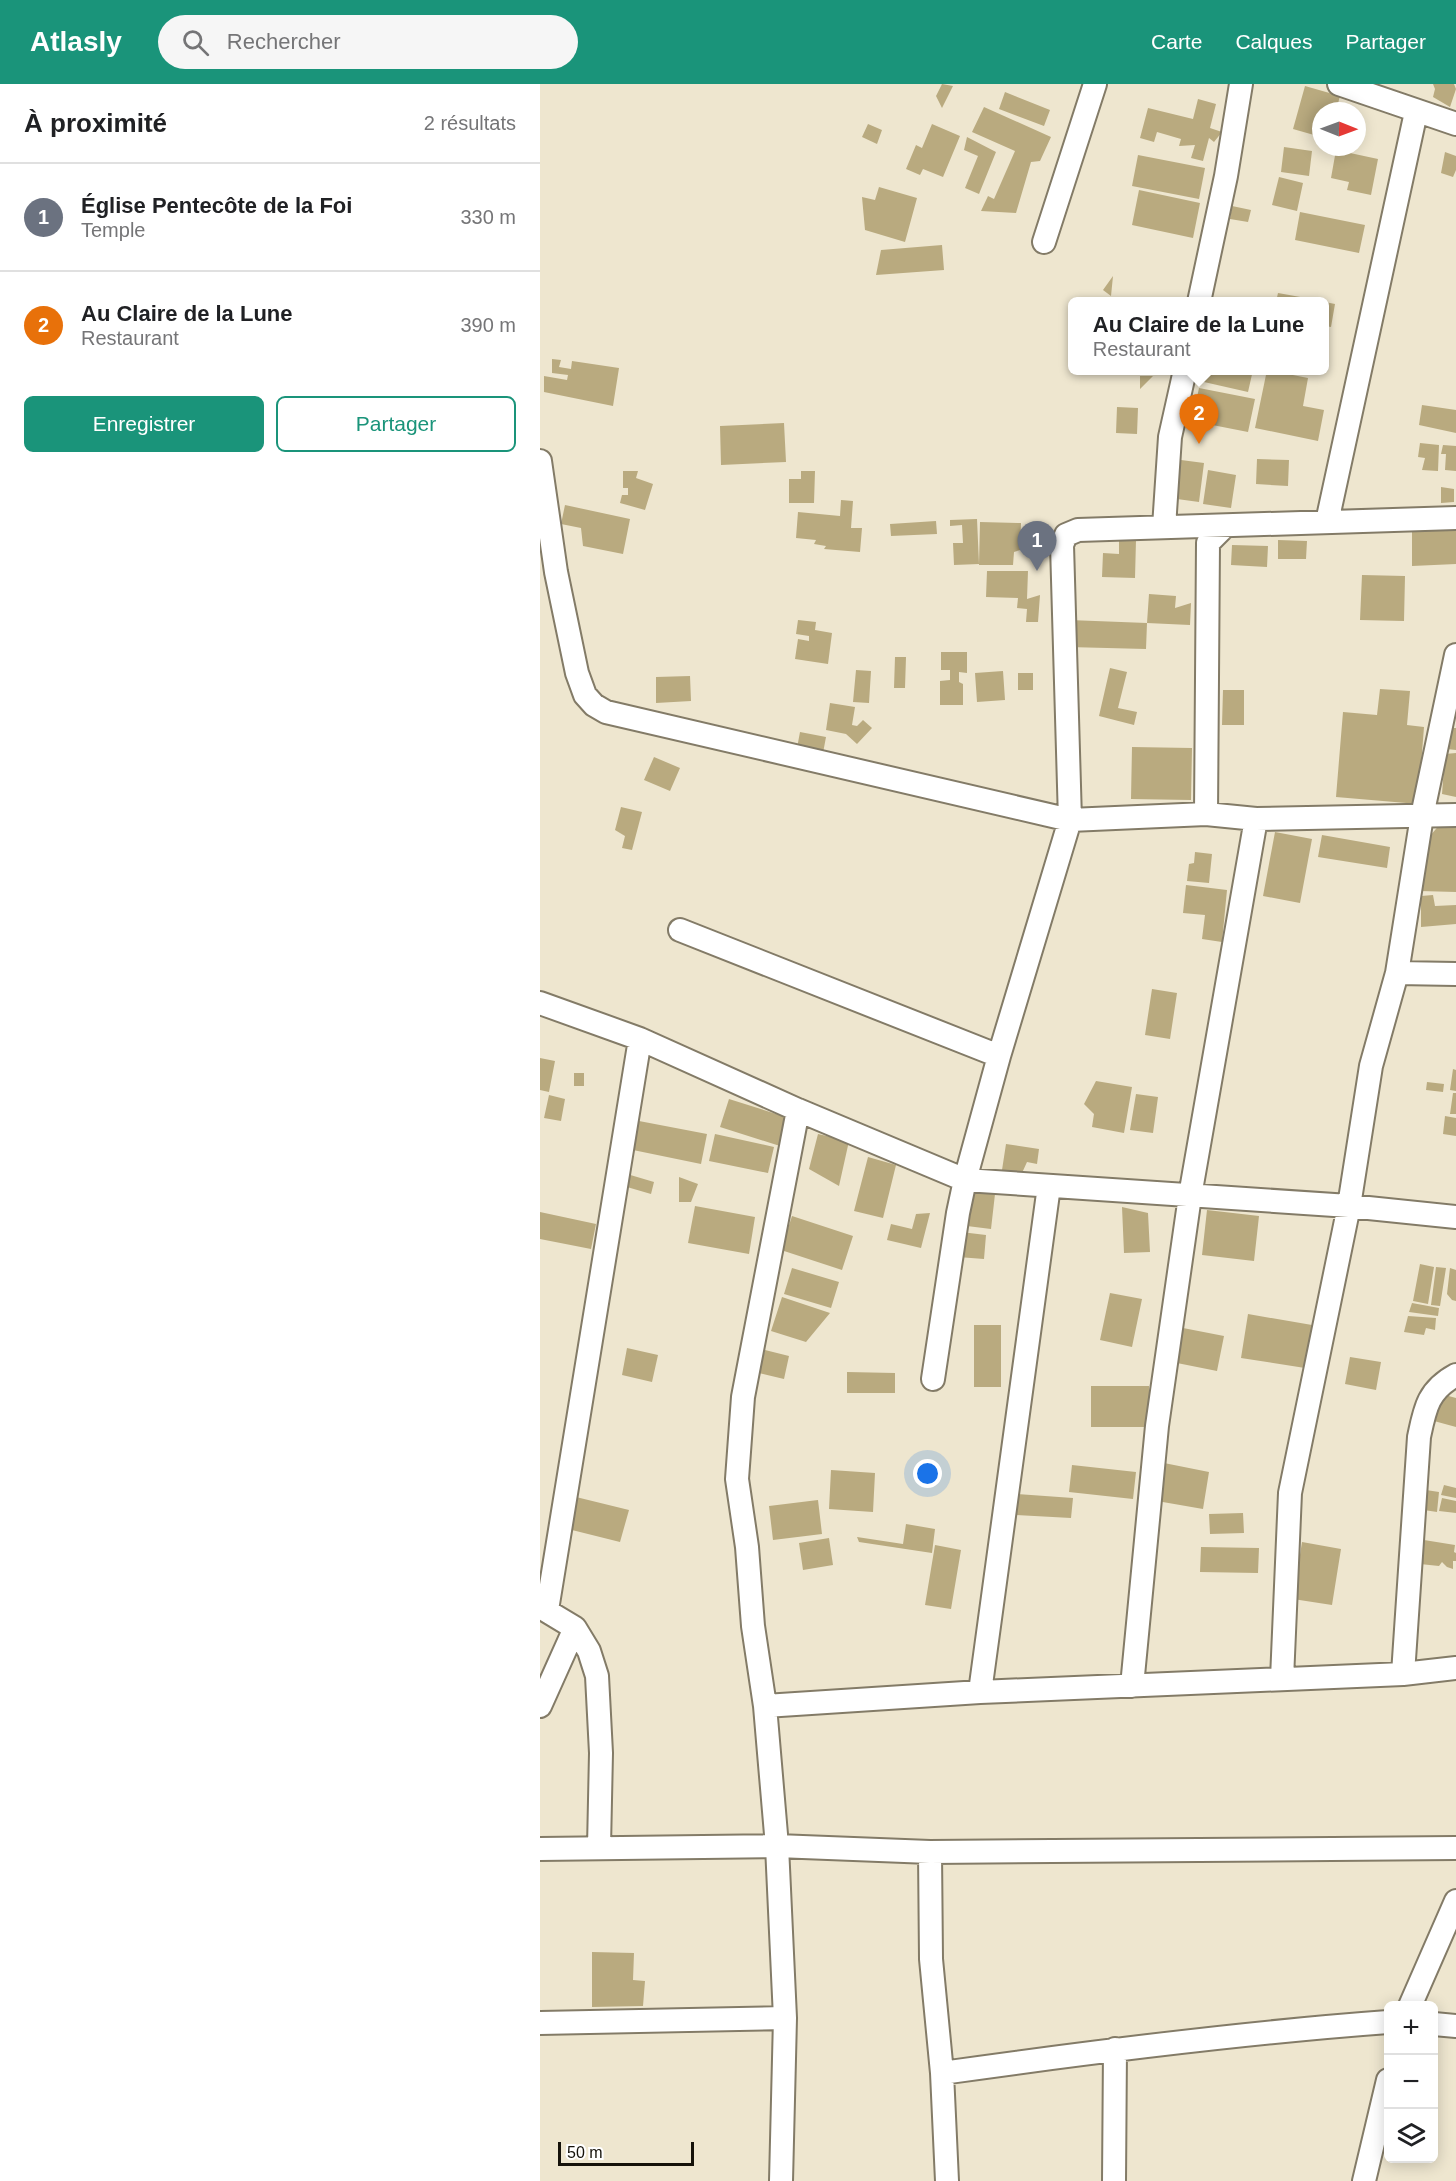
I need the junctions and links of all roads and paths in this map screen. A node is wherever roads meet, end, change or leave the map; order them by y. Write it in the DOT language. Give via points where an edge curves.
graph roads {
  1 [pos="1095,84"];
  2 [pos="1241,84"];
  3 [pos="1339,84"];
  4 [pos="1416,112"];
  5 [pos="1456,124"];
  6 [pos="1044,242"];
  7 [pos="1200,297"];
  8 [pos="1184,375"];
  9 [pos="540,461"];
  10 [pos="1456,518"];
  11 [pos="1327,522"];
  12 [pos="1225,526"];
  13 [pos="1164,527"];
  14 [pos="548,574"];
  15 [pos="1456,655"];
  16 [pos="1206,814"];
  17 [pos="1456,815"];
  18 [pos="1422,816"];
  19 [pos="1256,819"];
  20 [pos="1070,820"];
  21 [pos="680,930"];
  22 [pos="1397,973"];
  23 [pos="1456,974"];
  24 [pos="540,1003"];
  25 [pos="640,1039"];
  26 [pos="999,1056"];
  27 [pos="798,1110"];
  28 [pos="965,1180"];
  29 [pos="1049,1186"];
  30 [pos="1190,1196"];
  31 [pos="1349,1206"];
  32 [pos="1456,1217"];
  33 [pos="1456,1375"];
  34 [pos="933,1379"];
  35 [pos="543,1608"];
  36 [pos="575,1628"];
  37 [pos="1456,1668"];
  38 [pos="1403,1674"];
  39 [pos="1282,1678"];
  40 [pos="1132,1686"];
  41 [pos="980,1692"];
  42 [pos="540,1706"];
  43 [pos="765,1706"];
  44 [pos="777,1846"];
  45 [pos="599,1847"];
  46 [pos="1456,1848"];
  47 [pos="540,1849"];
  48 [pos="930,1852"];
  49 [pos="1456,1901"];
  50 [pos="1412,2001"];
  51 [pos="785,2018"];
  52 [pos="1384,2022"];
  53 [pos="540,2023"];
  54 [pos="1438,2024"];
  55 [pos="1456,2026"];
  56 [pos="1115,2049"];
  57 [pos="942,2073"];
  58 [pos="1384,2100"];
  59 [pos="781,2181"];
  60 [pos="947,2181"];
  61 [pos="1114,2181"];
  62 [pos="1364,2181"];
  1 -- 6 [label="street"];
  2 -- 7 [label="street"];
  3 -- 4 [label="street"];
  4 -- 5 [label="street"];
  4 -- 11 [label="street"];
  8 -- 13 [label="street" via="1170,437"];
  9 -- 14 [label="street"];
  10 -- 11 [label="street"];
  11 -- 12 [label="street"];
  12 -- 13 [label="street"];
  12 -- 16 [label="street" via="1208,543"];
  13 -- 20 [label="street" via="1078,530 1066,535 1062,545"];
  14 -- 20 [label="street" via="585,695 606,712"];
  15 -- 18 [label="street"];
  16 -- 19 [label="street"];
  16 -- 20 [label="street"];
  17 -- 18 [label="street"];
  18 -- 19 [label="street"];
  18 -- 22 [label="street"];
  19 -- 30 [label="street"];
  20 -- 26 [label="street"];
  21 -- 26 [label="street"];
  22 -- 23 [label="street"];
  22 -- 31 [label="street" via="1371,1066"];
  24 -- 25 [label="street"];
  25 -- 27 [label="street"];
  25 -- 35 [label="street"];
  26 -- 28 [label="street"];
  27 -- 28 [label="street"];
  27 -- 43 [label="street" via="743,1397 737,1479"];
  28 -- 29 [label="street"];
  28 -- 34 [label="street"];
  29 -- 30 [label="street"];
  29 -- 41 [label="street"];
  30 -- 31 [label="street"];
  30 -- 40 [label="street" via="1157,1426"];
  31 -- 32 [label="street"];
  31 -- 39 [label="street" via="1290,1493"];
  33 -- 38 [label="street" via="1446,1380 1425,1405 1419,1437"];
  35 -- 36 [label="street"];
  36 -- 42 [label="street"];
  36 -- 45 [label="street" via="590,1651 597,1676 601,1753"];
  37 -- 38 [label="street"];
  38 -- 39 [label="street"];
  39 -- 40 [label="street"];
  40 -- 41 [label="street"];
  41 -- 43 [label="street"];
  43 -- 44 [label="street"];
  44 -- 45 [label="street"];
  44 -- 48 [label="street"];
  44 -- 51 [label="street"];
  45 -- 47 [label="street"];
  46 -- 48 [label="street"];
  48 -- 57 [label="street" via="931,1959"];
  49 -- 50 [label="street"];
  51 -- 53 [label="street"];
  51 -- 59 [label="street"];
  52 -- 56 [label="street"];
  54 -- 55 [label="street"];
  56 -- 57 [label="street"];
  56 -- 61 [label="street"];
  57 -- 60 [label="street"];
  58 -- 62 [label="street"];
}
